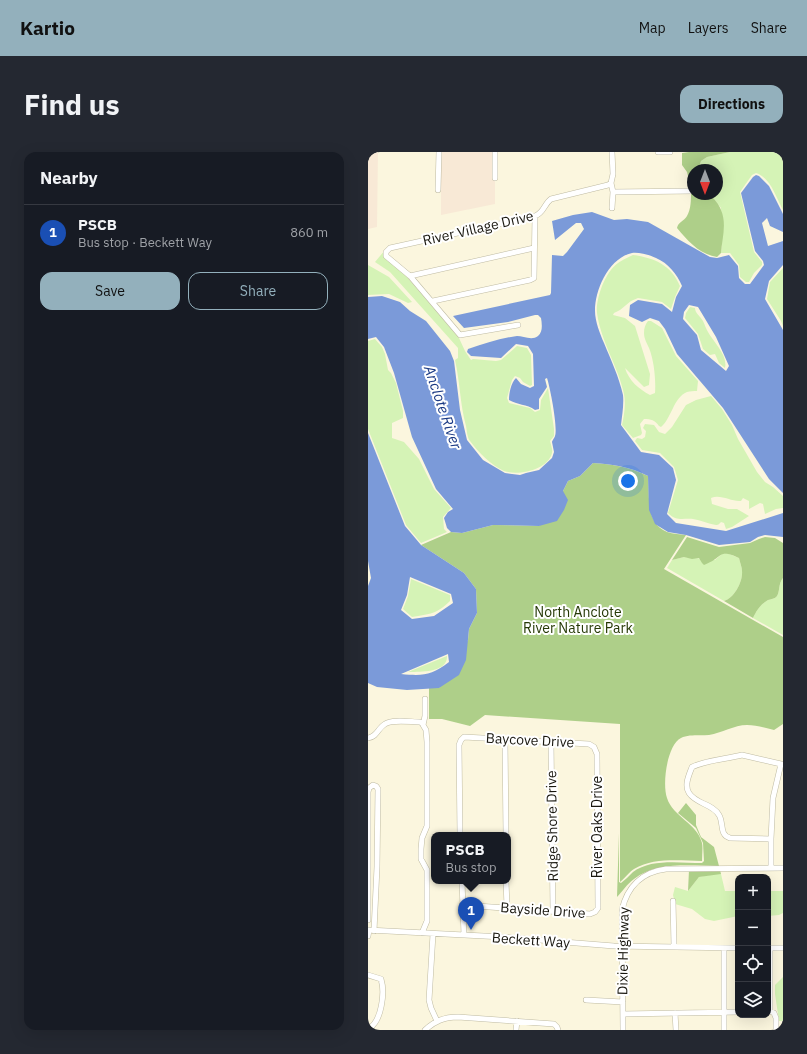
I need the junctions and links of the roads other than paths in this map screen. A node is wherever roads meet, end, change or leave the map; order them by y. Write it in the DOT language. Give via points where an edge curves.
graph roads {
  1 [pos="439,152"];
  2 [pos="495,152"];
  3 [pos="612,152"];
  4 [pos="658,152"];
  5 [pos="670,152"];
  6 [pos="495,178"];
  7 [pos="611,183"];
  8 [pos="438,190"];
  9 [pos="687,190"];
  10 [pos="613,192"];
  11 [pos="612,208"];
  12 [pos="535,216"];
  13 [pos="534,248"];
  14 [pos="410,276"];
  15 [pos="433,301"];
  16 [pos="518,325"];
  17 [pos="425,699"];
  18 [pos="423,724"];
  19 [pos="368,738"];
  20 [pos="505,740"];
  21 [pos="551,742"];
  22 [pos="594,747"];
  23 [pos="460,832"];
  24 [pos="506,832"];
  25 [pos="771,839"];
  26 [pos="771,868"];
  27 [pos="783,868"];
  28 [pos="462,884"];
  29 [pos="506,884"];
  30 [pos="673,901"];
  31 [pos="462,904"];
  32 [pos="507,907"];
  33 [pos="598,908"];
  34 [pos="553,910"];
  35 [pos="368,920"];
  36 [pos="370,930"];
  37 [pos="422,933"];
  38 [pos="433,934"];
  39 [pos="464,935"];
  40 [pos="368,936"];
  41 [pos="622,946"];
  42 [pos="674,946"];
  43 [pos="724,948"];
  44 [pos="735,948"];
  45 [pos="771,948"];
  46 [pos="783,948"];
  47 [pos="368,976"];
  48 [pos="586,1000"];
  49 [pos="623,1002"];
  50 [pos="725,1012"];
  51 [pos="735,1012"];
  52 [pos="771,1012"];
  53 [pos="675,1013"];
  54 [pos="623,1014"];
  55 [pos="437,1021"];
  56 [pos="517,1021"];
  57 [pos="368,1029"];
  58 [pos="424,1030"];
  59 [pos="516,1030"];
  60 [pos="558,1030"];
  61 [pos="623,1030"];
  62 [pos="676,1030"];
  63 [pos="724,1030"];
  64 [pos="776,1030"];
  1 -- 8 [label="street"];
  2 -- 6 [label="street"];
  3 -- 7 [label="street"];
  4 -- 5 [label="street"];
  7 -- 10 [label="street"];
  7 -- 12 [label="street, River Village Drive" via="608,186 553,198 547,202 542,212"];
  9 -- 10 [label="street"];
  10 -- 11 [label="street"];
  12 -- 13 [label="street"];
  12 -- 14 [label="street, River Village Drive" via="390,248 386,256"];
  13 -- 14 [label="street"];
  13 -- 15 [label="street" via="534,278"];
  14 -- 15 [label="street"];
  15 -- 16 [label="street" via="460,335"];
  17 -- 18 [label="street"];
  18 -- 19 [label="street" via="392,721 385,724 375,736"];
  18 -- 37 [label="street" via="427,742 428,820 422,838 421,859 428,870 427,921"];
  20 -- 21 [label="street, Baycove Drive"];
  20 -- 23 [label="street, Baycove Drive" via="464,737 461,740"];
  20 -- 24 [label="street"];
  21 -- 22 [label="street, Baycove Drive" via="589,744"];
  21 -- 34 [label="street, Ridge Shore Drive"];
  22 -- 33 [label="street, River Oaks Drive" via="597,754"];
  25 -- 25 [label="street" via="725,837 719,813 689,793 687,787 692,767 701,762 742,755 781,764 773,798"];
  25 -- 26 [label="street"];
  26 -- 27 [label="street, Dixie Highway"];
  26 -- 41 [label="street, Dixie Highway" via="666,869 646,874 636,881 624,900"];
  28 -- 31 [label="street"];
  29 -- 32 [label="street"];
  30 -- 42 [label="street"];
  31 -- 32 [label="street, Bayside Drive"];
  31 -- 39 [label="street"];
  32 -- 34 [label="street, Bayside Drive"];
  33 -- 34 [label="street, Bayside Drive" via="590,914"];
  35 -- 36 [label="street" via="368,792 369,788 376,786 377,867"];
  36 -- 37 [label="street, Beckett Way"];
  36 -- 40 [label="street"];
  37 -- 38 [label="street, Beckett Way"];
  38 -- 39 [label="street, Beckett Way"];
  38 -- 55 [label="street" via="429,1000"];
  39 -- 41 [label="street, Beckett Way"];
  41 -- 42 [label="street, Beckett Way"];
  41 -- 49 [label="street, Dixie Highway"];
  42 -- 43 [label="street, Beckett Way"];
  43 -- 44 [label="street, Beckett Way"];
  43 -- 50 [label="street"];
  45 -- 46 [label="street"];
  47 -- 57 [label="street" via="381,979 383,993 375,1023"];
  48 -- 49 [label="street"];
  49 -- 54 [label="street, Dixie Highway"];
  50 -- 51 [label="street"];
  50 -- 53 [label="street"];
  50 -- 63 [label="street"];
  52 -- 64 [label="street" via="776,1018"];
  53 -- 54 [label="street"];
  53 -- 62 [label="street"];
  54 -- 61 [label="street, Dixie Highway"];
  55 -- 56 [label="street" via="447,1017 458,1017"];
  55 -- 58 [label="street"];
  56 -- 59 [label="street"];
  56 -- 60 [label="street" via="554,1024"];
}
